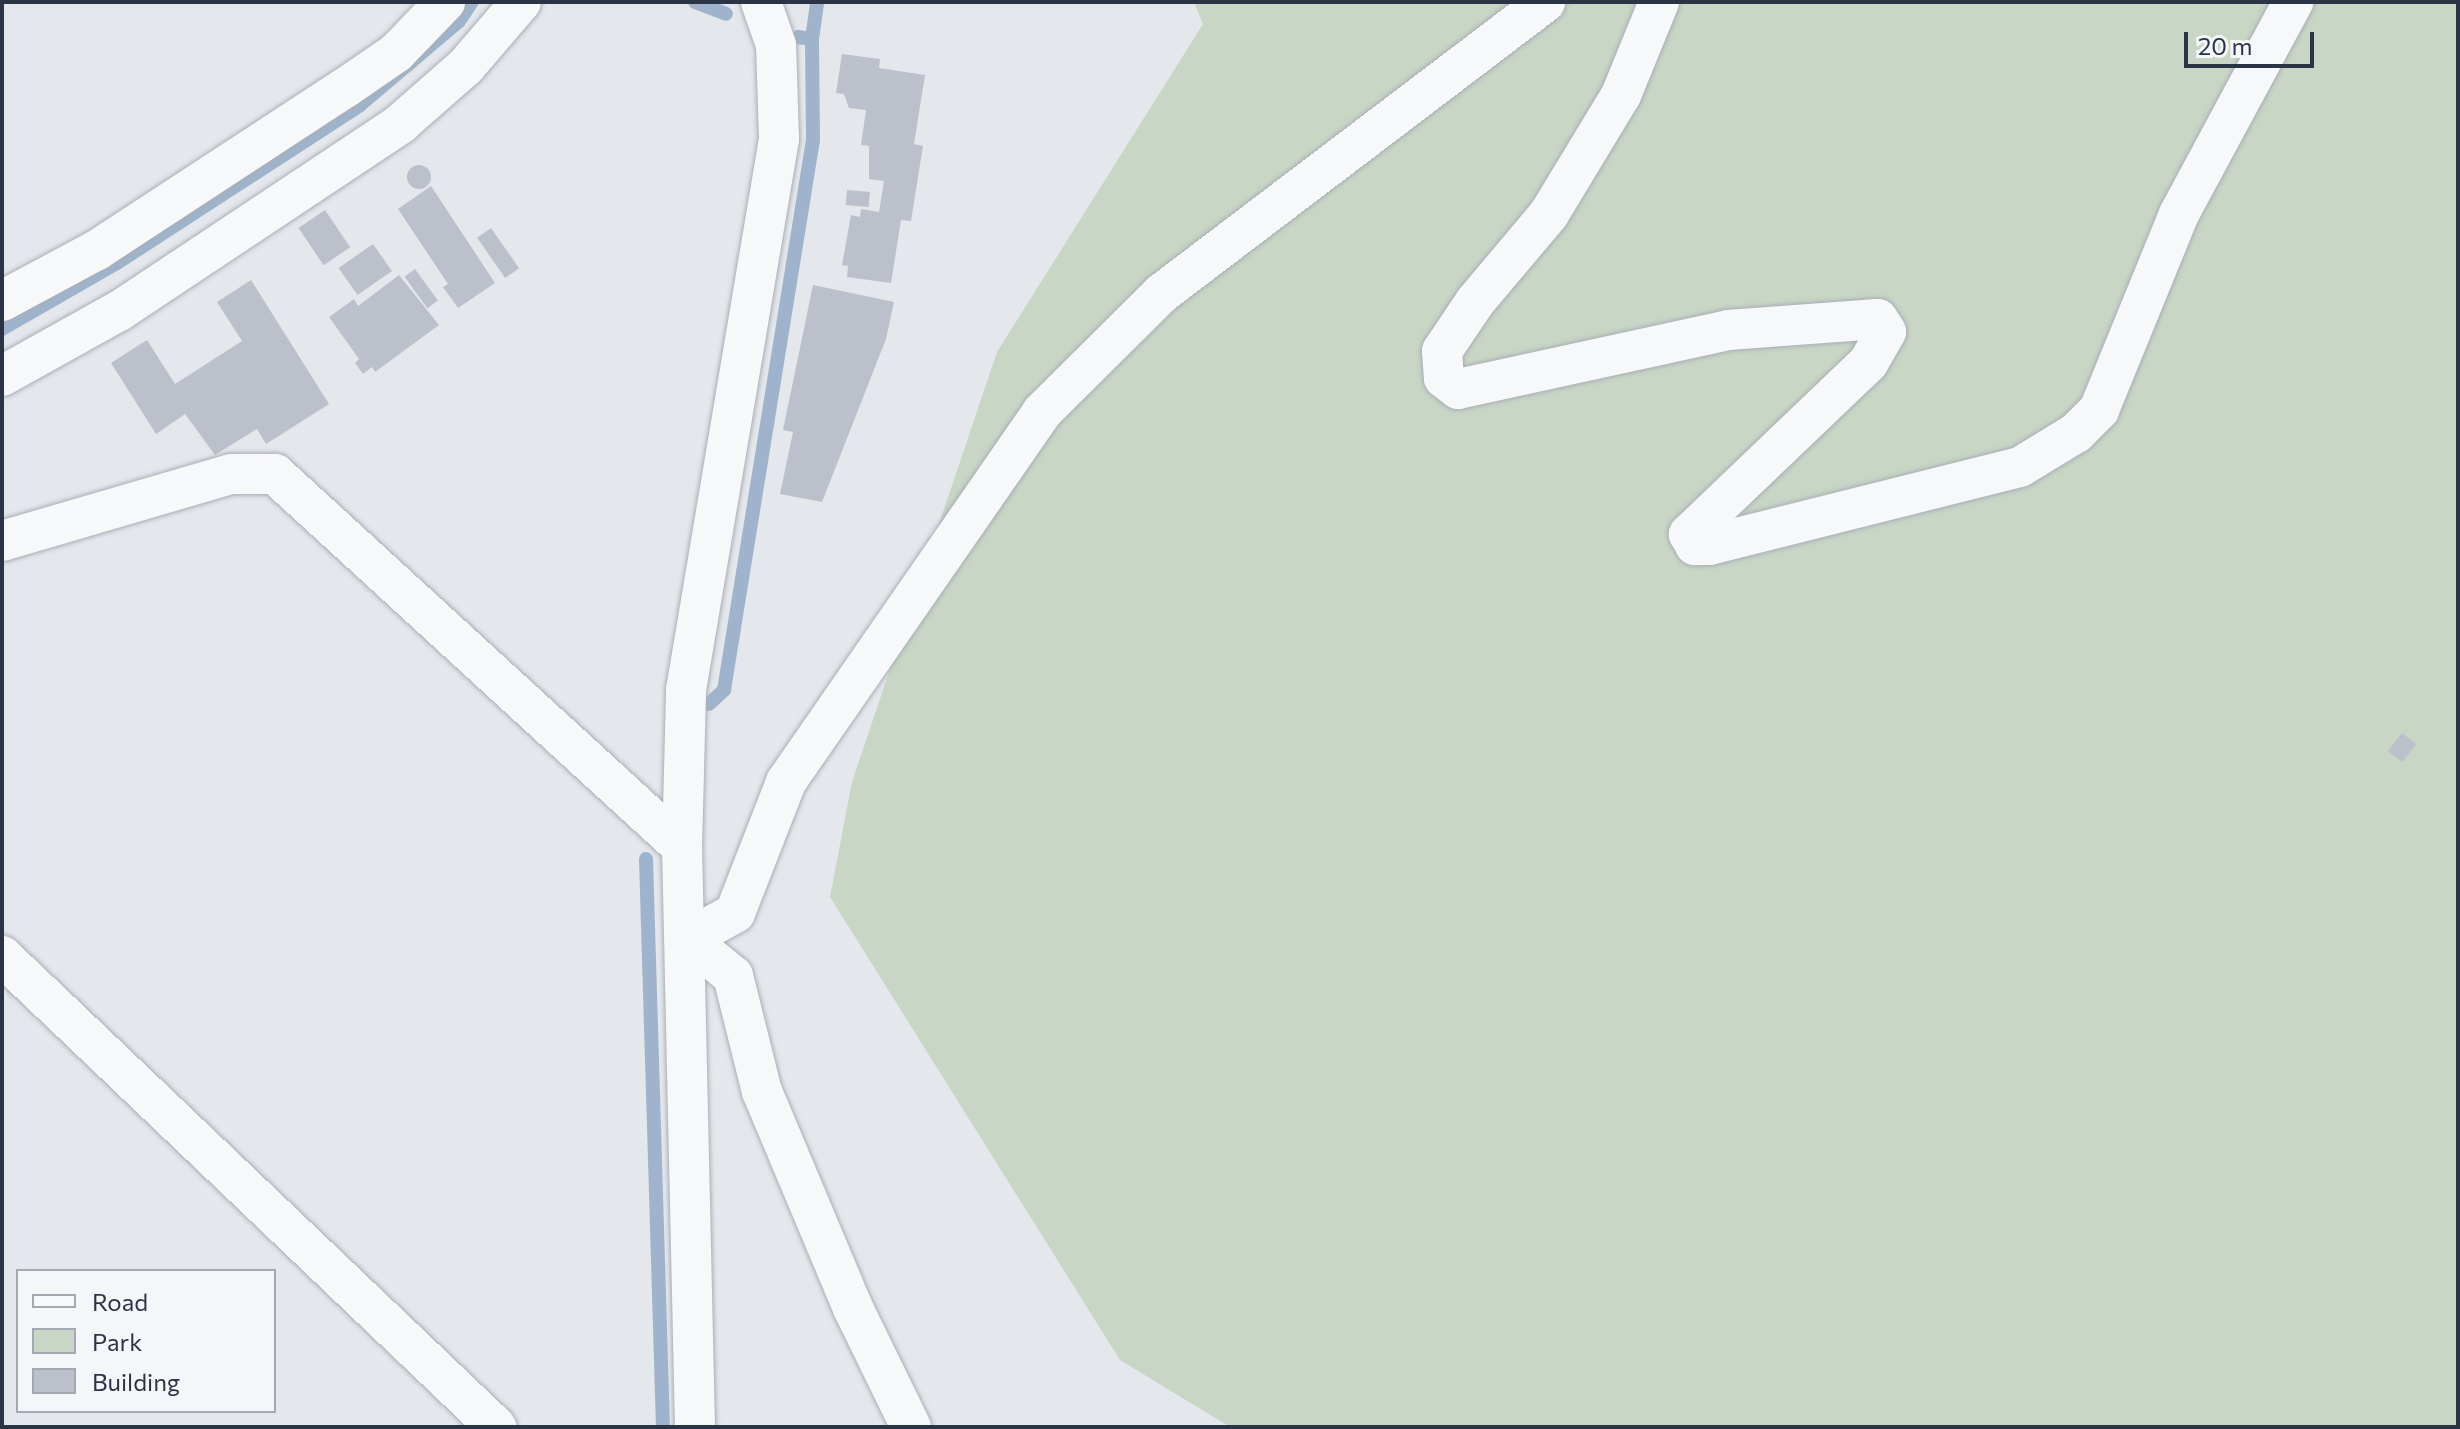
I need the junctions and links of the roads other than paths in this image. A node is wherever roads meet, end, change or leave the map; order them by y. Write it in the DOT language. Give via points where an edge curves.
graph roads {
  1 [pos="445,2"];
  2 [pos="521,2"];
  3 [pos="761,2"];
  4 [pos="1545,2"];
  5 [pos="1659,2"];
  6 [pos="2293,2"];
  7 [pos="2,301"];
  8 [pos="2,376"];
  9 [pos="2,541"];
  10 [pos="682,847"];
  11 [pos="688,939"];
  12 [pos="2,956"];
  13 [pos="496,1427"];
  14 [pos="695,1427"];
  15 [pos="911,1427"];
  1 -- 7 [label="street" via="396,53 345,88 97,250"];
  2 -- 8 [label="street" via="466,66 400,124 119,311 47,356"];
  3 -- 10 [label="street" via="776,45 779,139 686,690"];
  4 -- 11 [label="street" via="1162,293 1042,412 786,782 735,913"];
  5 -- 6 [label="street" via="1621,95 1549,214 1475,302 1442,351 1444,378 1458,389 1728,330 1878,319 1886,332 1868,363 1689,534 1695,545 2020,467 2076,433 2099,410 2179,214"];
  9 -- 10 [label="street" via="231,474 275,474"];
  10 -- 11 [label="street"];
  11 -- 14 [label="street"];
  11 -- 15 [label="street" via="733,976 762,1092 853,1308"];
  12 -- 13 [label="street"];
}
